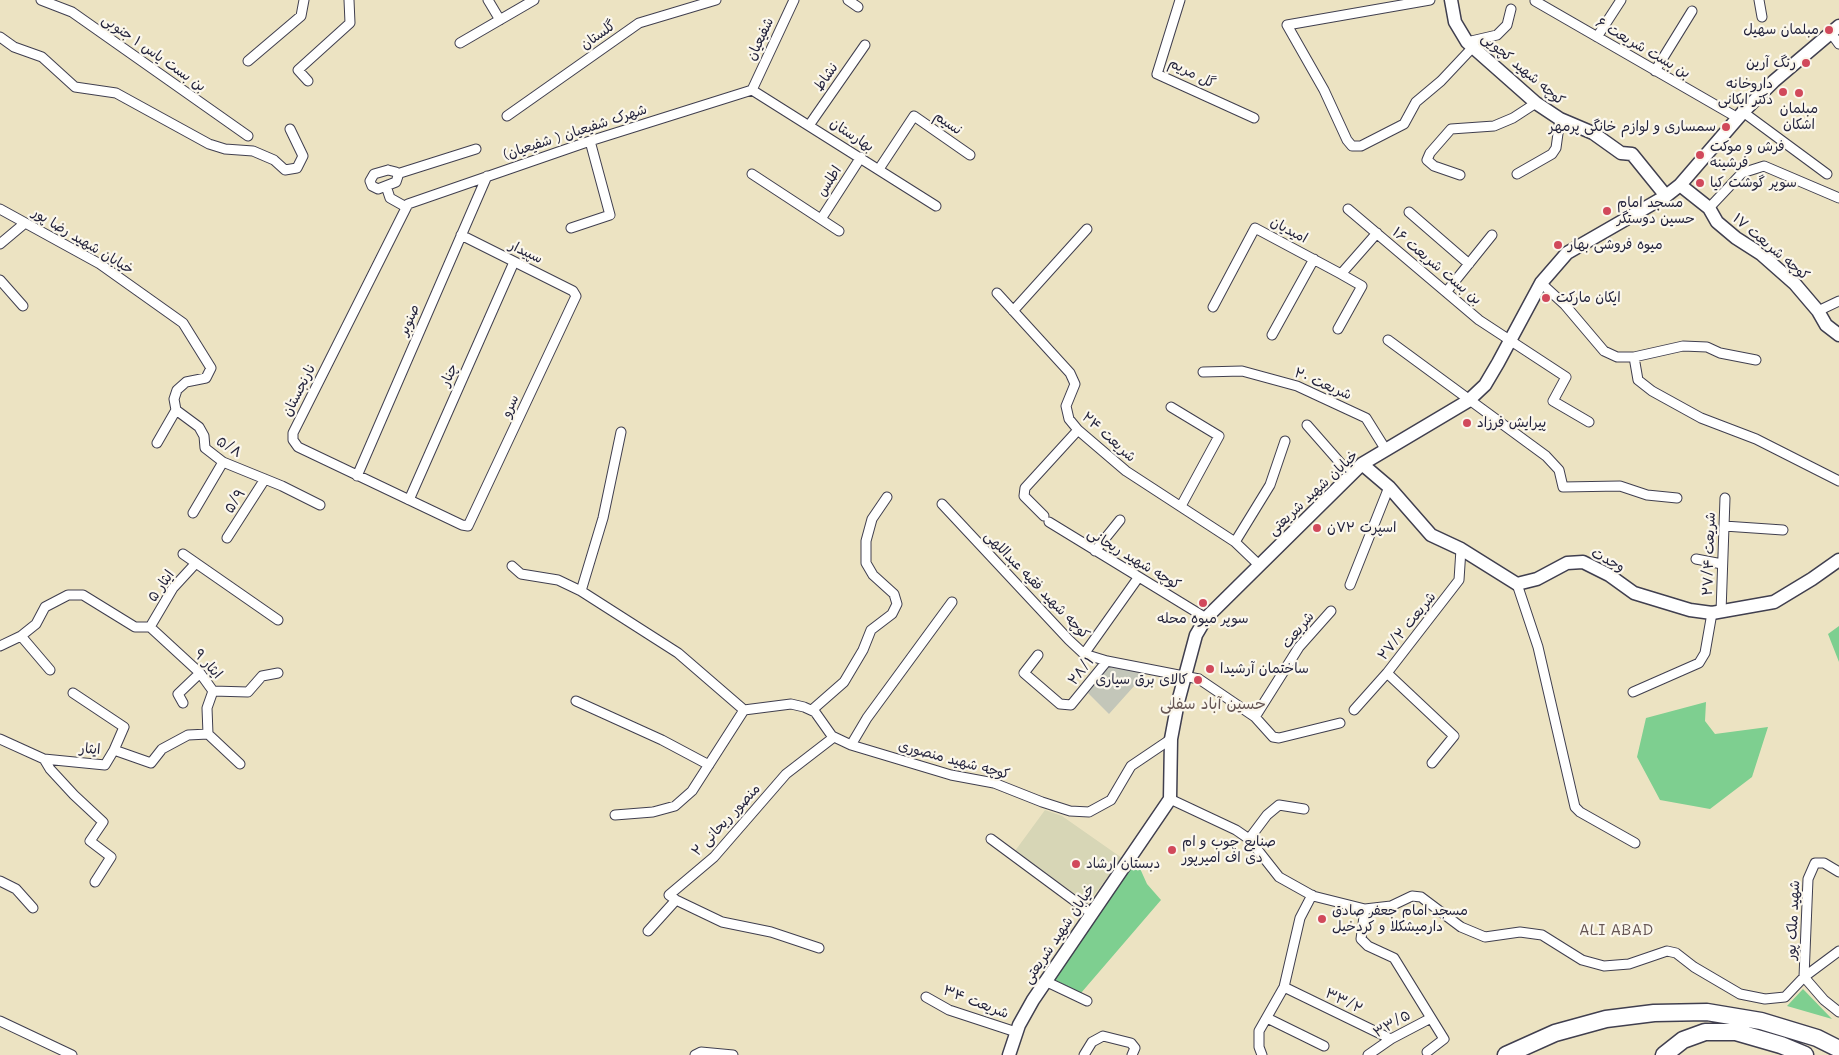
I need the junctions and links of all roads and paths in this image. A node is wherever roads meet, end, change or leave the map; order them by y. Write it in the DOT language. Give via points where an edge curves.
graph roads {
  1 [pos="41,0"];
  2 [pos="304,0"];
  3 [pos="350,0"];
  4 [pos="488,0"];
  5 [pos="534,0"];
  6 [pos="716,0"];
  7 [pos="794,0"];
  8 [pos="848,0"];
  9 [pos="1180,0"];
  10 [pos="1430,0"];
  11 [pos="1451,0"];
  12 [pos="1621,0"];
  13 [pos="1759,0"];
  14 [pos="1535,2"];
  15 [pos="858,7"];
  16 [pos="1511,9"];
  17 [pos="1692,11"];
  18 [pos="1762,17"];
  19 [pos="500,20"];
  20 [pos="1835,30"];
  21 [pos="0,37"];
  22 [pos="1597,37"];
  23 [pos="460,43"];
  24 [pos="1839,44"];
  25 [pos="865,45"];
  26 [pos="1470,45"];
  27 [pos="248,61"];
  28 [pos="1655,71"];
  29 [pos="308,81"];
  30 [pos="752,90"];
  31 [pos="1536,103"];
  32 [pos="1740,115"];
  33 [pos="507,116"];
  34 [pos="1254,118"];
  35 [pos="1560,119"];
  36 [pos="810,124"];
  37 [pos="290,129"];
  38 [pos="248,136"];
  39 [pos="590,141"];
  40 [pos="476,149"];
  41 [pos="970,155"];
  42 [pos="861,157"];
  43 [pos="879,169"];
  44 [pos="397,174"];
  45 [pos="752,174"];
  46 [pos="1517,174"];
  47 [pos="1827,174"];
  48 [pos="1460,175"];
  49 [pos="487,176"];
  50 [pos="1680,185"];
  51 [pos="386,186"];
  52 [pos="1666,196"];
  53 [pos="1839,198"];
  54 [pos="407,206"];
  55 [pos="936,206"];
  56 [pos="0,208"];
  57 [pos="1709,208"];
  58 [pos="1348,209"];
  59 [pos="1409,212"];
  60 [pos="821,219"];
  61 [pos="25,223"];
  62 [pos="571,228"];
  63 [pos="1086,230"];
  64 [pos="839,231"];
  65 [pos="1377,233"];
  66 [pos="461,235"];
  67 [pos="1492,236"];
  68 [pos="0,244"];
  69 [pos="1314,259"];
  70 [pos="514,262"];
  71 [pos="1469,264"];
  72 [pos="1341,274"];
  73 [pos="0,280"];
  74 [pos="1541,283"];
  75 [pos="1447,291"];
  76 [pos="996,293"];
  77 [pos="576,296"];
  78 [pos="1839,301"];
  79 [pos="23,306"];
  80 [pos="1213,307"];
  81 [pos="1818,310"];
  82 [pos="1012,311"];
  83 [pos="1338,330"];
  84 [pos="1272,335"];
  85 [pos="1839,335"];
  86 [pos="1388,340"];
  87 [pos="1510,340"];
  88 [pos="1634,358"];
  89 [pos="1756,360"];
  90 [pos="1203,372"];
  91 [pos="1468,401"];
  92 [pos="1171,407"];
  93 [pos="176,410"];
  94 [pos="1589,422"];
  95 [pos="1307,425"];
  96 [pos="1078,430"];
  97 [pos="621,432"];
  98 [pos="1285,441"];
  99 [pos="157,444"];
  100 [pos="1386,450"];
  101 [pos="223,462"];
  102 [pos="1362,464"];
  103 [pos="1350,474"];
  104 [pos="357,476"];
  105 [pos="265,479"];
  106 [pos="1839,481"];
  107 [pos="1389,487"];
  108 [pos="887,497"];
  109 [pos="1677,498"];
  110 [pos="1725,498"];
  111 [pos="410,500"];
  112 [pos="942,504"];
  113 [pos="320,505"];
  114 [pos="1181,506"];
  115 [pos="192,513"];
  116 [pos="1120,520"];
  117 [pos="468,526"];
  118 [pos="1724,526"];
  119 [pos="1782,530"];
  120 [pos="228,538"];
  121 [pos="1235,542"];
  122 [pos="1461,549"];
  123 [pos="1095,551"];
  124 [pos="183,554"];
  125 [pos="1696,559"];
  126 [pos="1839,560"];
  127 [pos="196,563"];
  128 [pos="1722,564"];
  129 [pos="1259,565"];
  130 [pos="512,566"];
  131 [pos="1138,578"];
  132 [pos="1517,584"];
  133 [pos="1350,585"];
  134 [pos="581,591"];
  135 [pos="952,602"];
  136 [pos="1331,611"];
  137 [pos="1716,612"];
  138 [pos="1206,618"];
  139 [pos="278,620"];
  140 [pos="150,627"];
  141 [pos="22,636"];
  142 [pos="0,646"];
  143 [pos="1084,654"];
  144 [pos="1038,655"];
  145 [pos="1107,661"];
  146 [pos="50,670"];
  147 [pos="200,672"];
  148 [pos="278,673"];
  149 [pos="1386,673"];
  150 [pos="1184,675"];
  151 [pos="214,691"];
  152 [pos="1633,692"];
  153 [pos="73,693"];
  154 [pos="576,701"];
  155 [pos="184,703"];
  156 [pos="744,710"];
  157 [pos="812,710"];
  158 [pos="1354,710"];
  159 [pos="1254,717"];
  160 [pos="1340,723"];
  161 [pos="208,734"];
  162 [pos="834,737"];
  163 [pos="0,739"];
  164 [pos="1171,739"];
  165 [pos="851,745"];
  166 [pos="114,750"];
  167 [pos="44,759"];
  168 [pos="1432,763"];
  169 [pos="240,764"];
  170 [pos="709,765"];
  171 [pos="1170,799"];
  172 [pos="1304,809"];
  173 [pos="615,814"];
  174 [pos="991,839"];
  175 [pos="1249,839"];
  176 [pos="1635,843"];
  177 [pos="1839,872"];
  178 [pos="0,881"];
  179 [pos="95,882"];
  180 [pos="1312,896"];
  181 [pos="676,900"];
  182 [pos="34,908"];
  183 [pos="1366,909"];
  184 [pos="1091,912"];
  185 [pos="648,931"];
  186 [pos="819,948"];
  187 [pos="1839,951"];
  188 [pos="1804,977"];
  189 [pos="1045,981"];
  190 [pos="1284,987"];
  191 [pos="926,997"];
  192 [pos="1087,1001"];
  193 [pos="1839,1012"];
  194 [pos="1267,1018"];
  195 [pos="1431,1018"];
  196 [pos="0,1021"];
  197 [pos="1016,1032"];
  198 [pos="1391,1039"];
  199 [pos="1324,1046"];
  200 [pos="1839,1049"];
  201 [pos="1427,1052"];
  202 [pos="72,1055"];
  203 [pos="695,1055"];
  204 [pos="733,1055"];
  205 [pos="1009,1055"];
  206 [pos="1084,1055"];
  207 [pos="1132,1055"];
  208 [pos="1262,1055"];
  209 [pos="1368,1055"];
  210 [pos="1506,1055"];
  211 [pos="1664,1055"];
  212 [pos="1805,1055"];
  1 -- 38 [label="street, بن بست یاس ۱ جنوبی" via="72,12"];
  2 -- 27 [label="street" via="301,16"];
  3 -- 29 [label="street" via="350,23 298,70"];
  4 -- 19 [label="street"];
  5 -- 19 [label="street"];
  6 -- 33 [label="street, گلستان" via="639,23"];
  7 -- 30 [label="street, شفیعیان"];
  8 -- 15 [label="street"];
  9 -- 34 [label="street, گل مریم" via="1157,74"];
  10 -- 26 [label="street" via="1287,25 1324,90 1346,140 1352,146 1361,146 1404,124 1416,102 1441,80"];
  11 -- 26 [label="street, کوچه شهید کچویی" via="1455,22"];
  12 -- 22 [label="street"];
  13 -- 18 [label="street"];
  14 -- 22 [label="street, بن بست شریعت ۶"];
  16 -- 26 [label="street" via="1507,25 1497,35"];
  17 -- 28 [label="street"];
  19 -- 23 [label="street"];
  20 -- 24 [label="street"];
  20 -- 32 [label="street, خیابان شهید شریعتی" via="1774,81"];
  21 -- 37 [label="street" via="14,47 42,57 75,87 116,93 209,144 253,151 274,160 285,170 298,168 303,156"];
  22 -- 28 [label="street, بن بست شریعت ۶"];
  25 -- 36 [label="street, نشاط"];
  26 -- 31 [label="street, کوچه شهید کچویی"];
  28 -- 32 [label="street, بن بست شریعت ۶"];
  30 -- 36 [label="street, بهارستان"];
  30 -- 39 [label="street, شهرک شفیعیان ( شفیعیان)"];
  31 -- 35 [label="street, کوچه شهید کچویی"];
  31 -- 48 [label="street" via="1494,126 1451,130 1427,160 1434,166"];
  32 -- 47 [label="street, بن بست شریعت ۶"];
  32 -- 50 [label="street, خیابان شهید شریعتی"];
  35 -- 46 [label="street" via="1556,148 1552,154"];
  35 -- 52 [label="street, کوچه شهید کچویی" via="1592,133 1621,153 1632,154"];
  36 -- 42 [label="street, بهارستان"];
  39 -- 49 [label="street, شهرک شفیعیان ( شفیعیان)"];
  39 -- 62 [label="street" via="610,215"];
  40 -- 44 [label="street"];
  41 -- 43 [label="street, نسیم" via="914,116"];
  42 -- 43 [label="street, بهارستان"];
  42 -- 60 [label="street, اطلس"];
  43 -- 55 [label="street, بهارستان"];
  44 -- 51 [label="street" via="396,182"];
  44 -- 51 [label="street" via="388,170 371,177 375,188"];
  45 -- 60 [label="street"];
  49 -- 54 [label="street, شهرک شفیعیان ( شفیعیان)"];
  49 -- 66 [label="street, صنوبر"];
  50 -- 52 [label="street, خیابان شهید شریعتی"];
  50 -- 57 [label="street, کوچه شریعت ۱۷"];
  51 -- 54 [label="street" via="390,198"];
  52 -- 74 [label="street, خیابان شهید شریعتی" via="1567,253"];
  53 -- 57 [label="street" via="1764,166 1742,173"];
  54 -- 104 [label="street, نارنجستان" via="292,433 298,447"];
  56 -- 61 [label="street, خیابان شهید رضا پور"];
  57 -- 81 [label="street, کوچه شریعت ۱۷" via="1717,222 1795,284"];
  58 -- 65 [label="street, بن بست شریعت ۱۶"];
  59 -- 71 [label="street"];
  60 -- 64 [label="street"];
  61 -- 68 [label="street"];
  61 -- 93 [label="street, خیابان شهید رضا پور" via="100,264 183,323 211,368 206,378 186,382 177,390 174,399"];
  63 -- 82 [label="street"];
  65 -- 72 [label="street"];
  65 -- 75 [label="street, بن بست شریعت ۱۶"];
  66 -- 70 [label="street, سپیدار"];
  66 -- 104 [label="street, صنوبر"];
  67 -- 71 [label="street"];
  69 -- 72 [label="street, امیدیان"];
  69 -- 80 [label="street, امیدیان" via="1255,228"];
  69 -- 84 [label="street"];
  70 -- 77 [label="street, سپیدار" via="573,291"];
  70 -- 111 [label="street, چنار"];
  71 -- 75 [label="street"];
  72 -- 83 [label="street, امیدیان" via="1362,286"];
  73 -- 79 [label="street"];
  74 -- 87 [label="street, خیابان شهید شریعتی"];
  74 -- 88 [label="street" via="1565,305 1604,351 1617,357"];
  75 -- 87 [label="street, بن بست شریعت ۱۶" via="1479,320"];
  76 -- 82 [label="street, شریعت ۲۴"];
  77 -- 117 [label="street, سرو"];
  78 -- 81 [label="street"];
  81 -- 85 [label="street, کوچه شریعت ۱۷" via="1826,326"];
  82 -- 96 [label="street, شریعت ۲۴" via="1070,373 1074,384 1066,406"];
  86 -- 91 [label="street"];
  87 -- 91 [label="street, خیابان شهید شریعتی" via="1485,385"];
  87 -- 94 [label="street, بن بست شریعت ۱۶" via="1566,378 1553,401"];
  88 -- 89 [label="street" via="1683,346 1707,347"];
  88 -- 106 [label="street" via="1638,380 1652,391 1701,418 1756,439"];
  90 -- 100 [label="street, شریعت ۲۰" via="1242,372 1297,386 1366,418"];
  91 -- 100 [label="street, خیابان شهید شریعتی"];
  91 -- 109 [label="street" via="1546,456 1559,470 1563,487 1620,486 1647,496"];
  92 -- 114 [label="street" via="1219,436"];
  93 -- 99 [label="street"];
  93 -- 101 [label="street, ۵/۸" via="200,427 205,448"];
  95 -- 103 [label="street"];
  96 -- 114 [label="street, شریعت ۲۴" via="1126,471"];
  96 -- 123 [label="street, کوچه شهید ریحانی" via="1025,488 1024,496 1046,519"];
  97 -- 134 [label="street" via="603,518"];
  98 -- 121 [label="street" via="1270,485"];
  100 -- 102 [label="street, خیابان شهید شریعتی"];
  101 -- 105 [label="street, ۵/۸"];
  101 -- 115 [label="street"];
  102 -- 103 [label="street, خیابان شهید شریعتی"];
  102 -- 107 [label="street"];
  103 -- 129 [label="street, خیابان شهید شریعتی"];
  104 -- 111 [label="street, نارنجستان"];
  105 -- 113 [label="street, ۵/۸"];
  105 -- 120 [label="street, ۵/۹"];
  107 -- 122 [label="street" via="1431,535"];
  107 -- 133 [label="street"];
  108 -- 157 [label="street" via="872,519 866,541 866,563 894,594 897,604 892,614 871,630 844,682"];
  110 -- 118 [label="street, شریعت ۲۷/۴"];
  111 -- 117 [label="street, نارنجستان"];
  112 -- 143 [label="street, کوچه شهید فقیه عبداللهی"];
  114 -- 121 [label="street, شریعت ۲۴"];
  116 -- 123 [label="street"];
  118 -- 119 [label="street"];
  118 -- 128 [label="street, شریعت ۲۷/۴"];
  121 -- 129 [label="street, شریعت ۲۴"];
  122 -- 132 [label="street"];
  122 -- 149 [label="street, شریعت ۲۷/۲" via="1459,580"];
  123 -- 131 [label="street, کوچه شهید ریحانی"];
  124 -- 127 [label="street"];
  125 -- 128 [label="street"];
  126 -- 137 [label="street, وحدت" via="1774,602"];
  127 -- 139 [label="street"];
  127 -- 140 [label="street, ایثار ۵" via="173,588"];
  128 -- 137 [label="street, شریعت ۲۷/۴"];
  129 -- 138 [label="street, خیابان شهید شریعتی"];
  130 -- 134 [label="street" via="521,574 558,580"];
  131 -- 138 [label="street, کوچه شهید ریحانی"];
  131 -- 143 [label="street"];
  132 -- 137 [label="street, وحدت" via="1537,579 1567,563 1583,562 1634,593 1690,610"];
  132 -- 176 [label="street" via="1538,647 1575,807"];
  134 -- 156 [label="street" via="678,654"];
  135 -- 165 [label="street" via="867,718"];
  136 -- 159 [label="street, شریعت" via="1299,647"];
  137 -- 152 [label="street, شریعت ۲۷/۴" via="1705,653 1699,663"];
  138 -- 150 [label="street, خیابان شهید شریعتی" via="1196,635"];
  140 -- 141 [label="street" via="135,627 83,594 68,596 45,608 36,624"];
  140 -- 147 [label="street, ایثار ۹"];
  141 -- 142 [label="street"];
  141 -- 146 [label="street"];
  143 -- 145 [label="street, کوچه شهید فقیه عبداللهی"];
  144 -- 145 [label="street, ۲۸/۱" via="1024,673 1060,704 1072,705"];
  145 -- 150 [label="street, کوچه شهید فقیه عبداللهی"];
  147 -- 151 [label="street, ایثار ۹"];
  147 -- 155 [label="street" via="178,694"];
  148 -- 151 [label="street, ایثار ۹" via="262,676 248,692"];
  149 -- 158 [label="street, شریعت ۲۷/۲"];
  149 -- 168 [label="street" via="1454,736"];
  150 -- 159 [label="street, کوچه شهید فقیه عبداللهی" via="1199,679"];
  150 -- 164 [label="street, خیابان شهید شریعتی"];
  151 -- 161 [label="street" via="207,708"];
  153 -- 166 [label="street" via="124,727"];
  154 -- 170 [label="street"];
  156 -- 157 [label="street" via="791,704"];
  156 -- 170 [label="street"];
  157 -- 162 [label="street, کوچه شهید منصوری"];
  159 -- 160 [label="street, کوچه شهید فقیه عبداللهی" via="1273,737 1279,738"];
  161 -- 166 [label="street, ایثار" via="188,735 162,749 151,763"];
  161 -- 169 [label="street"];
  162 -- 165 [label="street, کوچه شهید منصوری"];
  162 -- 181 [label="street, منصور ریحانی ۲" via="786,774 714,857 669,895"];
  163 -- 167 [label="street, ایثار"];
  164 -- 165 [label="street, کوچه شهید منصوری" via="1131,766 1111,800 1089,812 1070,811 994,782 950,775"];
  164 -- 171 [label="street, خیابان شهید شریعتی"];
  166 -- 167 [label="street, ایثار" via="105,765"];
  167 -- 179 [label="street" via="74,795 103,822 90,841 111,857"];
  170 -- 173 [label="street" via="692,791 675,806 653,812"];
  171 -- 175 [label="street"];
  171 -- 184 [label="street, خیابان شهید شریعتی"];
  172 -- 175 [label="street" via="1279,805"];
  174 -- 184 [label="street"];
  175 -- 180 [label="street" via="1279,877"];
  177 -- 188 [label="street, شهید ملک پور" via="1824,862 1815,863 1808,879"];
  178 -- 182 [label="street" via="16,888"];
  180 -- 183 [label="street"];
  180 -- 190 [label="street" via="1300,918"];
  181 -- 185 [label="street"];
  181 -- 186 [label="street" via="722,922 771,932"];
  183 -- 188 [label="street" via="1391,906 1412,896 1421,897 1461,927 1485,937 1520,932 1542,935 1582,960 1604,966 1629,964 1667,951 1676,953 1694,968 1740,994 1765,999 1784,997"];
  183 -- 195 [label="street" via="1361,939 1368,946 1394,958"];
  184 -- 189 [label="street, خیابان شهید شریعتی"];
  187 -- 188 [label="street"];
  188 -- 193 [label="street"];
  189 -- 192 [label="street"];
  189 -- 197 [label="street, خیابان شهید شریعتی"];
  190 -- 194 [label="street"];
  190 -- 198 [label="street, ۳۳/۲"];
  191 -- 197 [label="street, شریعت ۳۴" via="949,1010"];
  194 -- 199 [label="street"];
  194 -- 208 [label="street" via="1259,1031"];
  195 -- 198 [label="street, ۳۳/۵"];
  195 -- 201 [label="street" via="1444,1039"];
  196 -- 202 [label="street"];
  197 -- 205 [label="street, خیابان شهید شریعتی"];
  198 -- 209 [label="street, ۳۳/۵"];
  200 -- 210 [label="highway" via="1817,1038 1761,1021 1707,1012 1654,1013 1606,1019 1554,1033"];
  203 -- 204 [label="street" via="700,1052"];
  206 -- 207 [label="street" via="1092,1042 1103,1036 1131,1043 1135,1048"];
  211 -- 212 [label="highway" via="1683,1040 1705,1032 1736,1032"];
}
